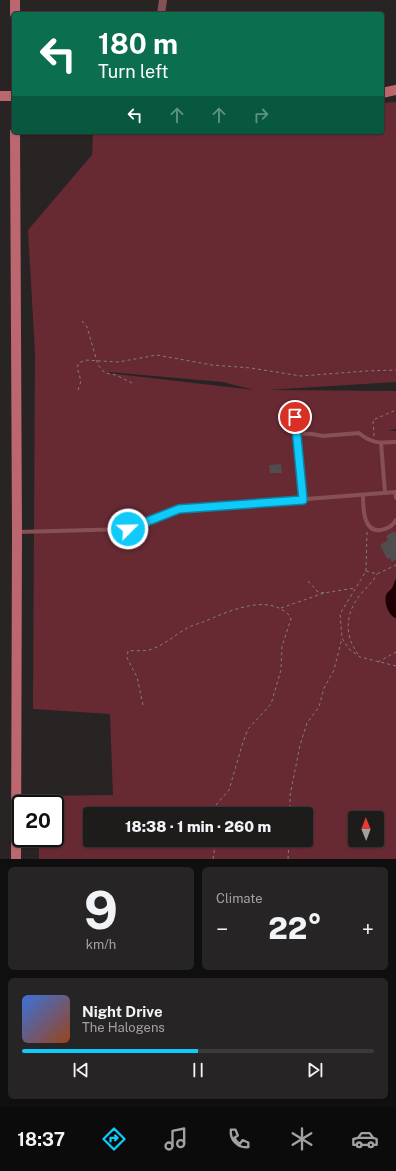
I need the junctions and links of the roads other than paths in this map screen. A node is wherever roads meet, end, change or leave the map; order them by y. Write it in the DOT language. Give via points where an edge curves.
graph roads {
  1 [pos="15,0"];
  2 [pos="163,0"];
  3 [pos="15,12"];
  4 [pos="161,12"];
  5 [pos="396,90"];
  6 [pos="384,93"];
  7 [pos="0,96"];
  8 [pos="12,96"];
  9 [pos="15,134"];
  10 [pos="295,417"];
  11 [pos="296,433"];
  12 [pos="396,442"];
  13 [pos="381,443"];
  14 [pos="395,492"];
  15 [pos="385,493"];
  16 [pos="363,495"];
  17 [pos="396,498"];
  18 [pos="303,500"];
  19 [pos="396,520"];
  20 [pos="17,532"];
  21 [pos="16,859"];
  1 -- 3 [label="main road"];
  2 -- 4 [label="street"];
  5 -- 6 [label="main road"];
  7 -- 8 [label="main road"];
  9 -- 20 [label="main road"];
  10 -- 11 [label="lane"];
  11 -- 13 [label="lane" via="323,436 359,433 368,441"];
  11 -- 18 [label="lane"];
  12 -- 13 [label="lane"];
  13 -- 15 [label="lane"];
  14 -- 15 [label="lane"];
  14 -- 17 [label="lane"];
  15 -- 16 [label="lane"];
  16 -- 18 [label="lane"];
  16 -- 19 [label="lane" via="367,524 371,528 385,529"];
  18 -- 20 [label="lane" via="179,509 128,529"];
  20 -- 21 [label="main road"];
}
